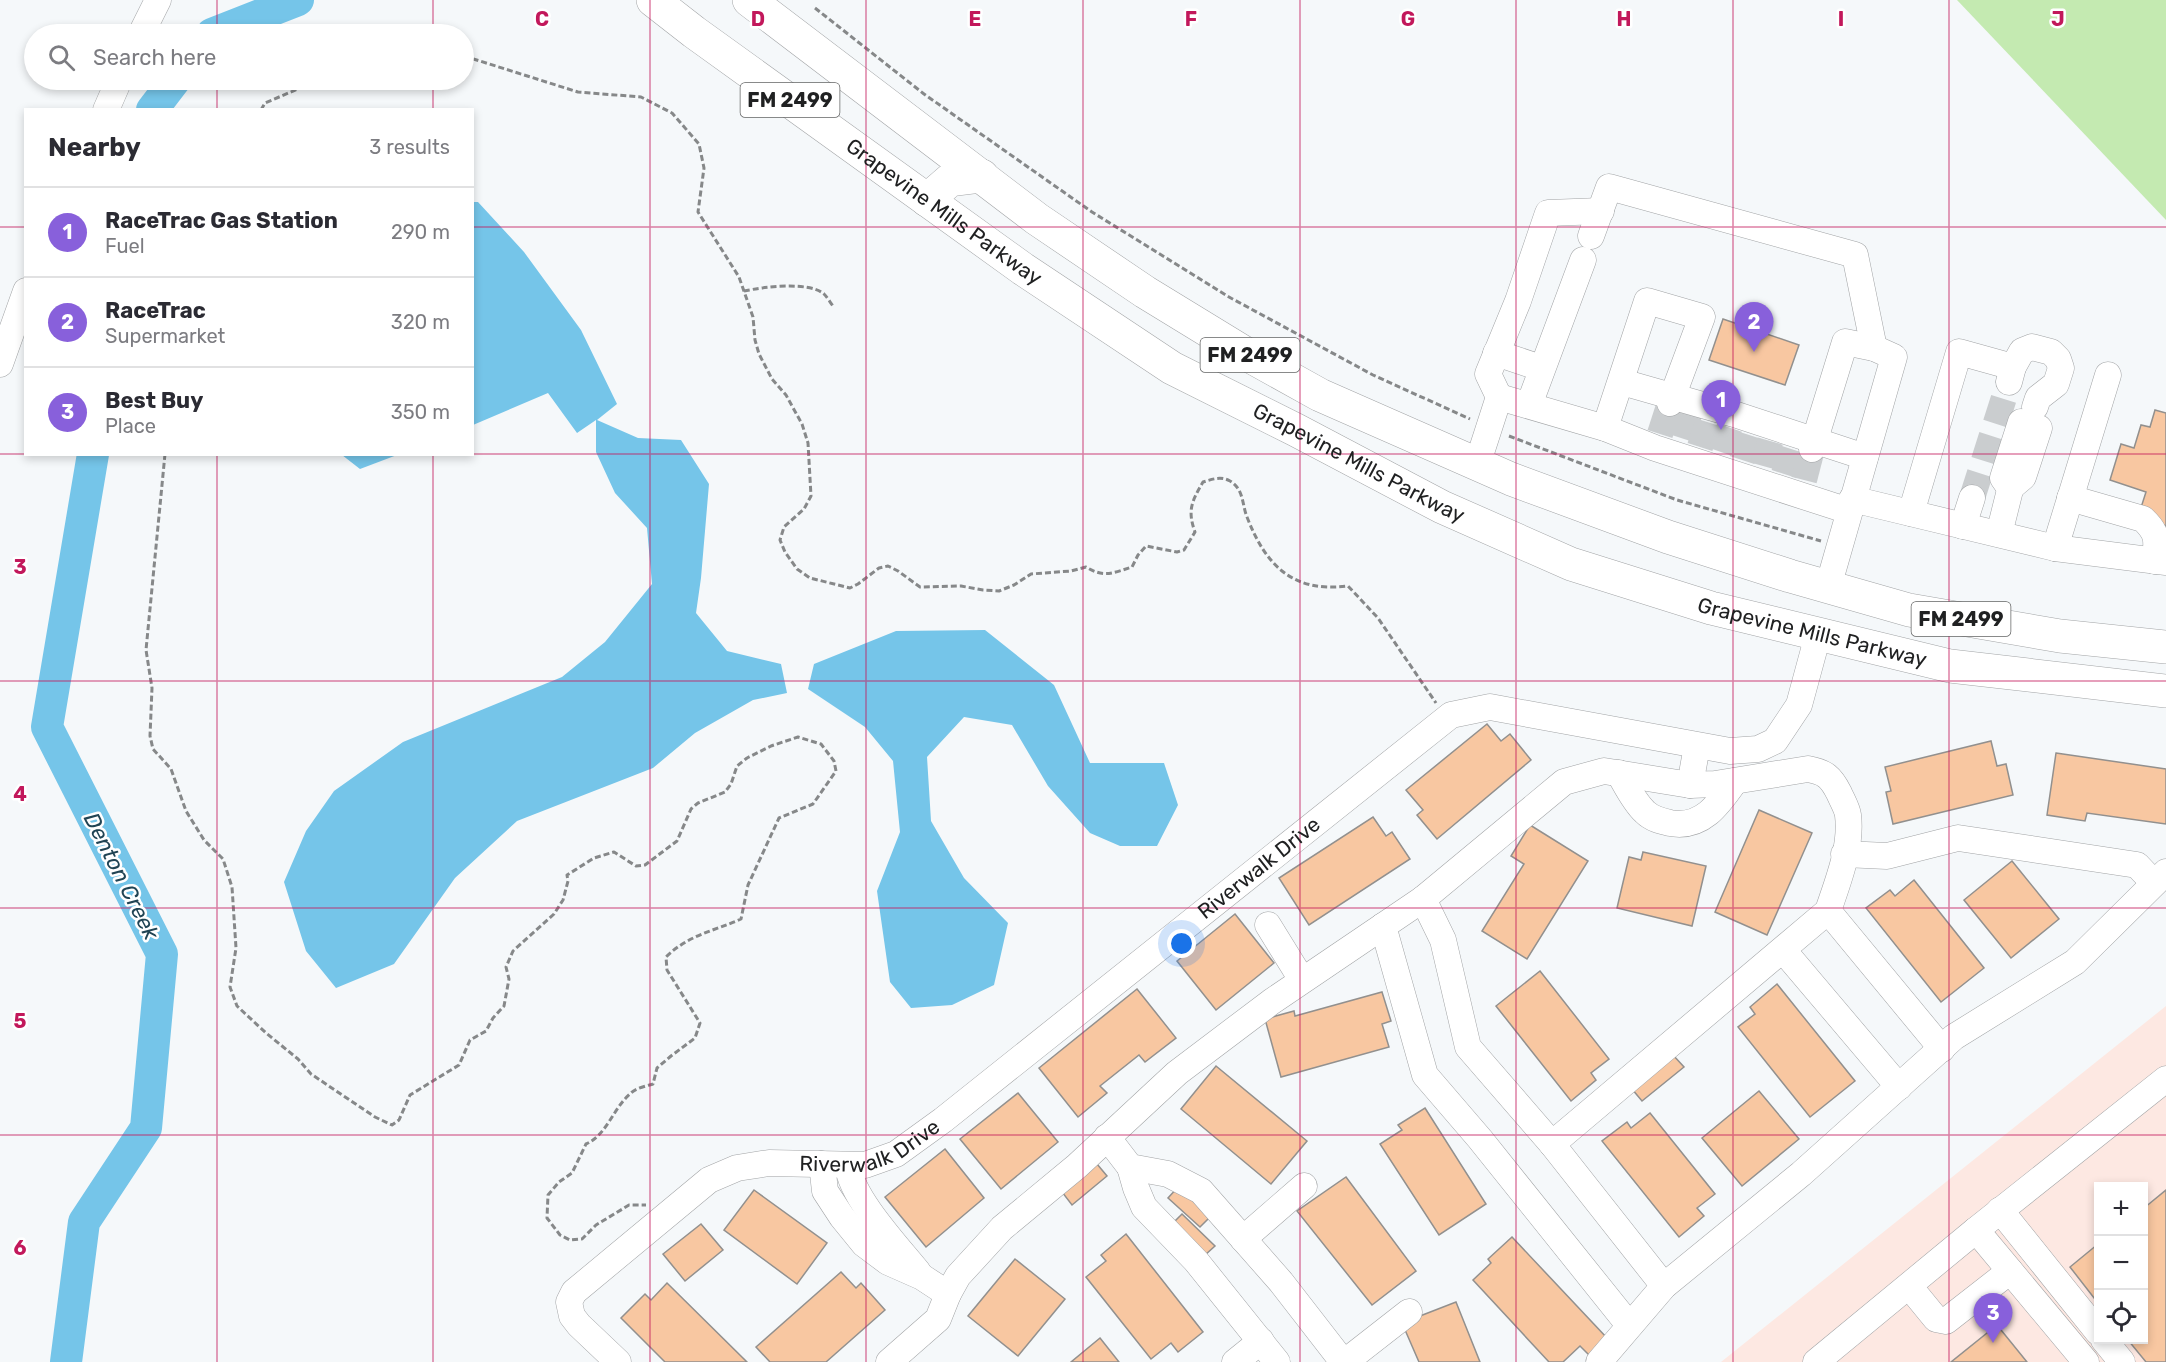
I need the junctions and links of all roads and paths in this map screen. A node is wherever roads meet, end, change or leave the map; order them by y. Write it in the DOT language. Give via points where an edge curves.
graph roads {
  1 [pos="158,0"];
  2 [pos="653,0"];
  3 [pos="750,0"];
  4 [pos="815,9"];
  5 [pos="146,24"];
  6 [pos="474,59"];
  7 [pos="115,90"];
  8 [pos="296,90"];
  9 [pos="107,108"];
  10 [pos="262,108"];
  11 [pos="982,176"];
  12 [pos="927,200"];
  13 [pos="1601,211"];
  14 [pos="1591,236"];
  15 [pos="1583,260"];
  16 [pos="744,291"];
  17 [pos="24,297"];
  18 [pos="832,306"];
  19 [pos="1874,348"];
  20 [pos="1496,353"];
  21 [pos="0,364"];
  22 [pos="1541,368"];
  23 [pos="2108,375"];
  24 [pos="1622,382"];
  25 [pos="1498,397"];
  26 [pos="1529,405"];
  27 [pos="1743,422"];
  28 [pos="1605,428"];
  29 [pos="1490,429"];
  30 [pos="165,456"];
  31 [pos="1865,457"];
  32 [pos="1477,465"];
  33 [pos="1972,498"];
  34 [pos="2070,498"];
  35 [pos="1851,505"];
  36 [pos="1911,513"];
  37 [pos="1963,526"];
  38 [pos="1999,534"];
  39 [pos="1839,547"];
  40 [pos="2055,548"];
  41 [pos="2161,562"];
  42 [pos="1828,587"];
  43 [pos="1818,635"];
  44 [pos="2166,647"];
  45 [pos="2166,691"];
  46 [pos="1447,719"];
  47 [pos="1697,746"];
  48 [pos="1619,773"];
  49 [pos="1735,781"];
  50 [pos="1690,785"];
  51 [pos="1844,854"];
  52 [pos="2160,877"];
  53 [pos="1423,899"];
  54 [pos="1828,911"];
  55 [pos="1269,925"];
  56 [pos="1383,926"];
  57 [pos="1783,950"];
  58 [pos="1302,980"];
  59 [pos="1941,1049"];
  60 [pos="2166,1079"];
  61 [pos="1899,1088"];
  62 [pos="1107,1137"];
  63 [pos="1552,1144"];
  64 [pos="822,1164"];
  65 [pos="848,1166"];
  66 [pos="1130,1167"];
  67 [pos="1304,1186"];
  68 [pos="2001,1210"];
  69 [pos="656,1224"];
  70 [pos="1976,1230"];
  71 [pos="1243,1239"];
  72 [pos="2010,1271"];
  73 [pos="922,1277"];
  74 [pos="1664,1286"];
  75 [pos="1909,1286"];
  76 [pos="948,1294"];
  77 [pos="1409,1312"];
  78 [pos="1629,1325"];
  79 [pos="2094,1327"];
  80 [pos="1261,1341"];
  81 [pos="2107,1344"];
  82 [pos="899,1359"];
  83 [pos="618,1362"];
  84 [pos="1235,1362"];
  85 [pos="1277,1362"];
  86 [pos="1344,1362"];
  87 [pos="1599,1362"];
  88 [pos="1816,1362"];
  89 [pos="2086,1362"];
  90 [pos="2122,1362"];
  1 -- 5 [label="lane"];
  2 -- 12 [label="main road, Grapevine Mills Parkway / FM 2499"];
  3 -- 11 [label="main road, Grapevine Mills Parkway / FM 2499"];
  4 -- 29 [label="path" via="924,94 1092,212 1230,297 1373,375"];
  6 -- 16 [label="path" via="578,92 641,97 672,113 699,144 704,168 698,212"];
  7 -- 9 [label="lane"];
  8 -- 10 [label="path" via="265,103"];
  11 -- 12 [label="main road" via="950,180"];
  11 -- 32 [label="main road, Grapevine Mills Parkway / FM 2499" via="1037,219 1145,292 1248,355 1320,395"];
  12 -- 43 [label="main road, Grapevine Mills Parkway / FM 2499" via="1172,368 1442,507 1571,564 1710,608"];
  13 -- 14 [label="lane"];
  13 -- 19 [label="lane" via="1609,187 1855,255"];
  13 -- 20 [label="lane" via="1548,213"];
  15 -- 22 [label="lane"];
  16 -- 18 [label="path" via="815,289"];
  16 -- 46 [label="path" via="759,354 802,424 808,443 811,496 804,509 784,527 780,540 797,569 810,578 850,588 888,566 920,586 999,591 1031,574 1086,567 1097,574 1108,574 1132,567 1146,546 1184,550 1195,532 1190,518 1194,497 1203,482 1218,477 1232,482 1244,497 1246,516 1269,559 1282,573 1330,588 1348,586 1378,618"];
  17 -- 21 [label="lane"];
  19 -- 27 [label="lane" via="1845,342"];
  19 -- 31 [label="lane" via="1894,357"];
  20 -- 22 [label="lane"];
  20 -- 25 [label="lane" via="1488,374"];
  22 -- 26 [label="lane"];
  23 -- 34 [label="lane"];
  24 -- 27 [label="lane"];
  24 -- 27 [label="lane" via="1647,301 1702,317"];
  24 -- 28 [label="lane"];
  25 -- 26 [label="lane"];
  25 -- 29 [label="lane"];
  26 -- 28 [label="lane"];
  27 -- 31 [label="lane"];
  28 -- 35 [label="lane"];
  29 -- 32 [label="lane"];
  29 -- 39 [label="path" via="1677,500"];
  30 -- 69 [label="path" via="146,650 152,688 150,736 153,749 171,769 186,811 204,840 223,859 232,887 236,948 230,987 233,997 237,1006 311,1074 392,1125 410,1095 459,1065 470,1040 486,1031 504,1006 506,967 513,951 554,914 562,900 567,875 594,858 614,852 636,866 645,865 677,841 691,809 725,792 737,766 771,746 798,738 821,744 834,761 836,771 813,804 779,818 748,885 741,919 696,935 666,957 667,970 700,1023 695,1038 657,1068 653,1084 632,1091 597,1139 586,1144 572,1173 548,1195 547,1218 560,1235 570,1240 582,1239 596,1225 629,1205 649,1205"];
  31 -- 35 [label="lane"];
  32 -- 42 [label="main road, Grapevine Mills Parkway / FM 2499" via="1668,537"];
  33 -- 37 [label="lane"];
  34 -- 40 [label="lane"];
  34 -- 41 [label="lane" via="2143,519 2157,537"];
  35 -- 36 [label="lane"];
  35 -- 39 [label="lane"];
  36 -- 37 [label="lane"];
  36 -- 38 [label="lane" via="1959,352 2011,375 2022,351 2032,348 2050,352 2061,368 2056,384 2033,414 2023,477 2010,488"];
  37 -- 38 [label="lane"];
  38 -- 40 [label="lane"];
  39 -- 42 [label="lane"];
  40 -- 41 [label="lane"];
  42 -- 43 [label="main road"];
  42 -- 44 [label="main road, Grapevine Mills Parkway / FM 2499" via="1909,610 2060,636"];
  43 -- 45 [label="main road, Grapevine Mills Parkway / FM 2499" via="1950,666"];
  43 -- 47 [label="lane, Riverwalk Drive" via="1799,705 1775,741 1758,749 1730,751"];
  46 -- 47 [label="lane, Riverwalk Drive" via="1490,707"];
  46 -- 65 [label="lane, Riverwalk Drive" via="943,1120 896,1154 865,1165"];
  47 -- 50 [label="lane"];
  48 -- 49 [label="lane" via="1644,812 1680,825 1702,819 1719,805"];
  48 -- 50 [label="lane"];
  48 -- 53 [label="lane" via="1604,771 1564,782"];
  49 -- 50 [label="lane"];
  49 -- 51 [label="lane" via="1822,771 1834,784 1848,813"];
  51 -- 52 [label="lane" via="1887,856 1958,838 2137,865"];
  51 -- 54 [label="lane"];
  52 -- 59 [label="lane" via="2075,962"];
  53 -- 56 [label="lane"];
  53 -- 63 [label="lane" via="1443,940 1468,1047"];
  54 -- 57 [label="lane"];
  54 -- 59 [label="lane"];
  55 -- 58 [label="lane"];
  56 -- 58 [label="lane"];
  56 -- 78 [label="lane" via="1425,1075"];
  57 -- 61 [label="lane"];
  57 -- 63 [label="lane"];
  58 -- 62 [label="lane" via="1177,1073"];
  59 -- 61 [label="lane"];
  60 -- 68 [label="lane"];
  61 -- 74 [label="lane"];
  62 -- 66 [label="lane"];
  62 -- 76 [label="lane" via="1002,1228 958,1276"];
  63 -- 74 [label="lane"];
  64 -- 65 [label="lane, Riverwalk Drive"];
  64 -- 69 [label="lane, Riverwalk Drive" via="769,1163 737,1168 709,1180"];
  64 -- 73 [label="lane" via="825,1191 864,1244 888,1262"];
  65 -- 73 [label="lane" via="862,1199"];
  66 -- 71 [label="lane" via="1168,1174 1202,1191"];
  66 -- 80 [label="lane" via="1144,1207 1196,1261"];
  67 -- 71 [label="lane"];
  68 -- 70 [label="lane"];
  68 -- 79 [label="lane"];
  69 -- 83 [label="lane, Riverwalk Drive" via="574,1292 569,1302 572,1316"];
  70 -- 72 [label="lane"];
  70 -- 75 [label="lane"];
  71 -- 86 [label="lane"];
  72 -- 75 [label="lane" via="1946,1321 1936,1319"];
  72 -- 89 [label="lane"];
  73 -- 76 [label="lane"];
  74 -- 78 [label="lane"];
  75 -- 88 [label="lane"];
  76 -- 82 [label="lane" via="938,1318"];
  77 -- 86 [label="lane"];
  78 -- 87 [label="lane"];
  80 -- 84 [label="lane"];
  80 -- 85 [label="lane"];
  81 -- 90 [label="lane"];
}
